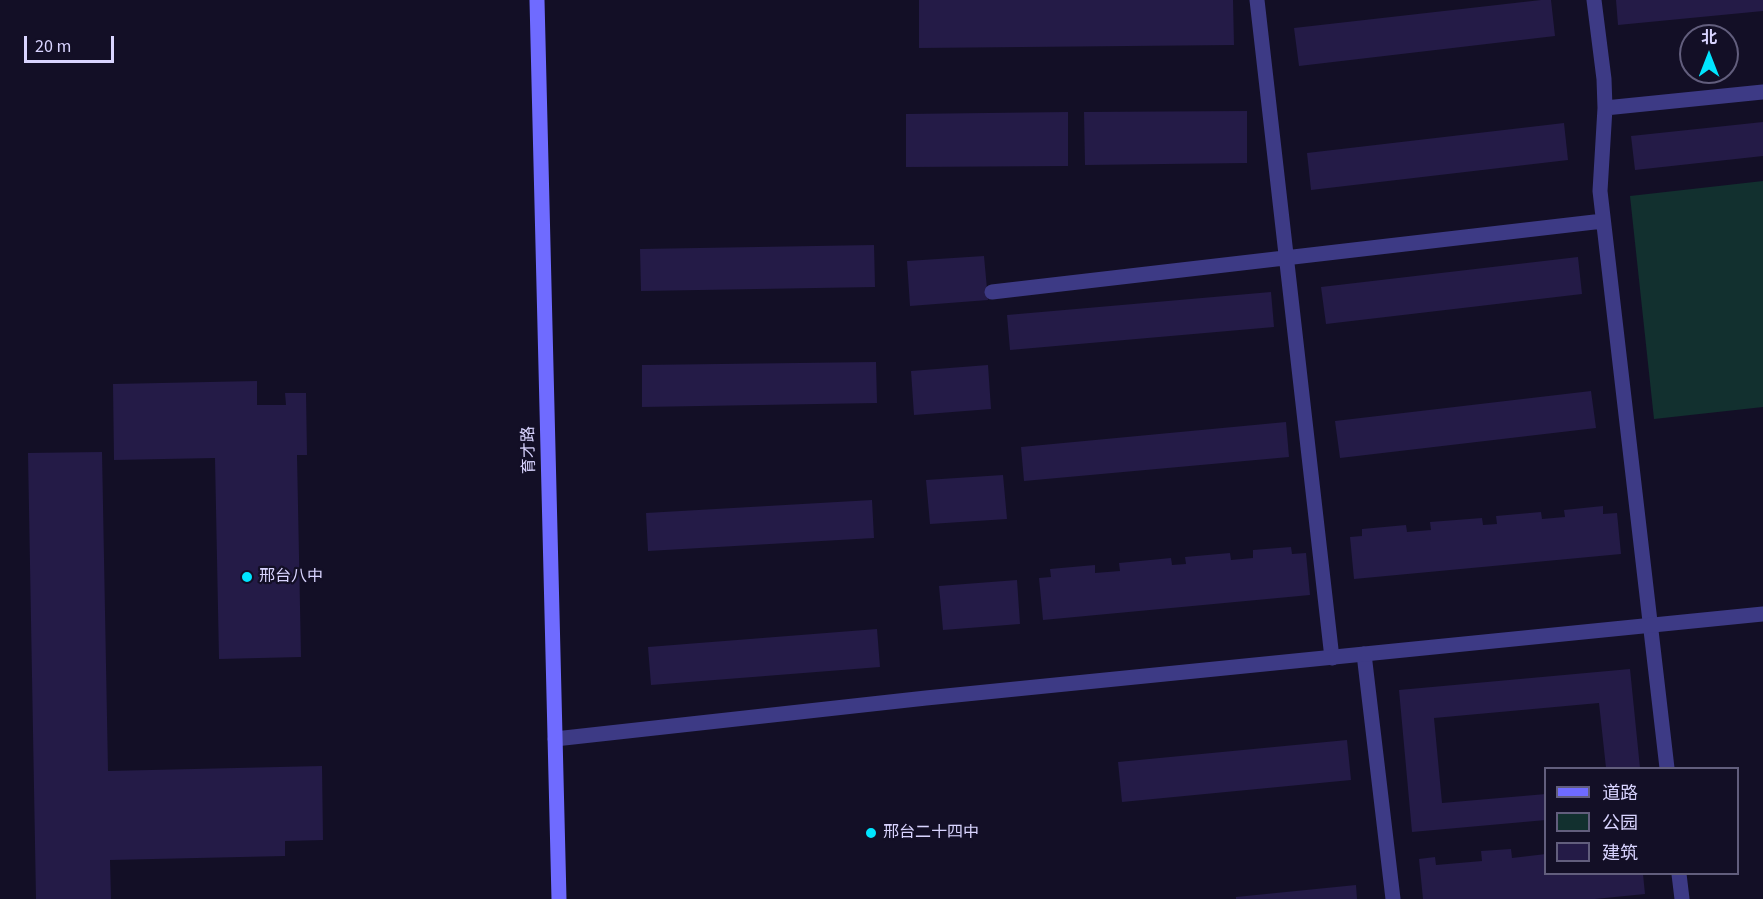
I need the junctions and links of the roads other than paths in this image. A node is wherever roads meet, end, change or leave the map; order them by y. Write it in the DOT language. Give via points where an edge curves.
graph roads {
  1 [pos="537,0"];
  2 [pos="1257,0"];
  3 [pos="1594,0"];
  4 [pos="1763,92"];
  5 [pos="1605,108"];
  6 [pos="1603,221"];
  7 [pos="1286,258"];
  8 [pos="992,292"];
  9 [pos="1763,614"];
  10 [pos="1651,625"];
  11 [pos="1365,654"];
  12 [pos="1332,658"];
  13 [pos="555,739"];
  14 [pos="1667,767"];
  15 [pos="1679,875"];
  16 [pos="559,899"];
  17 [pos="1393,899"];
  18 [pos="1682,899"];
  1 -- 13 [label="street, 育才路"];
  2 -- 7 [label="street"];
  3 -- 5 [label="street"];
  4 -- 5 [label="street"];
  5 -- 6 [label="street" via="1600,191"];
  6 -- 7 [label="street"];
  6 -- 10 [label="street"];
  7 -- 8 [label="street"];
  7 -- 12 [label="street"];
  9 -- 10 [label="street"];
  10 -- 11 [label="street"];
  10 -- 14 [label="street"];
  11 -- 12 [label="street"];
  11 -- 17 [label="street"];
  12 -- 13 [label="street"];
  13 -- 16 [label="street, 育才路"];
  15 -- 18 [label="street"];
}
